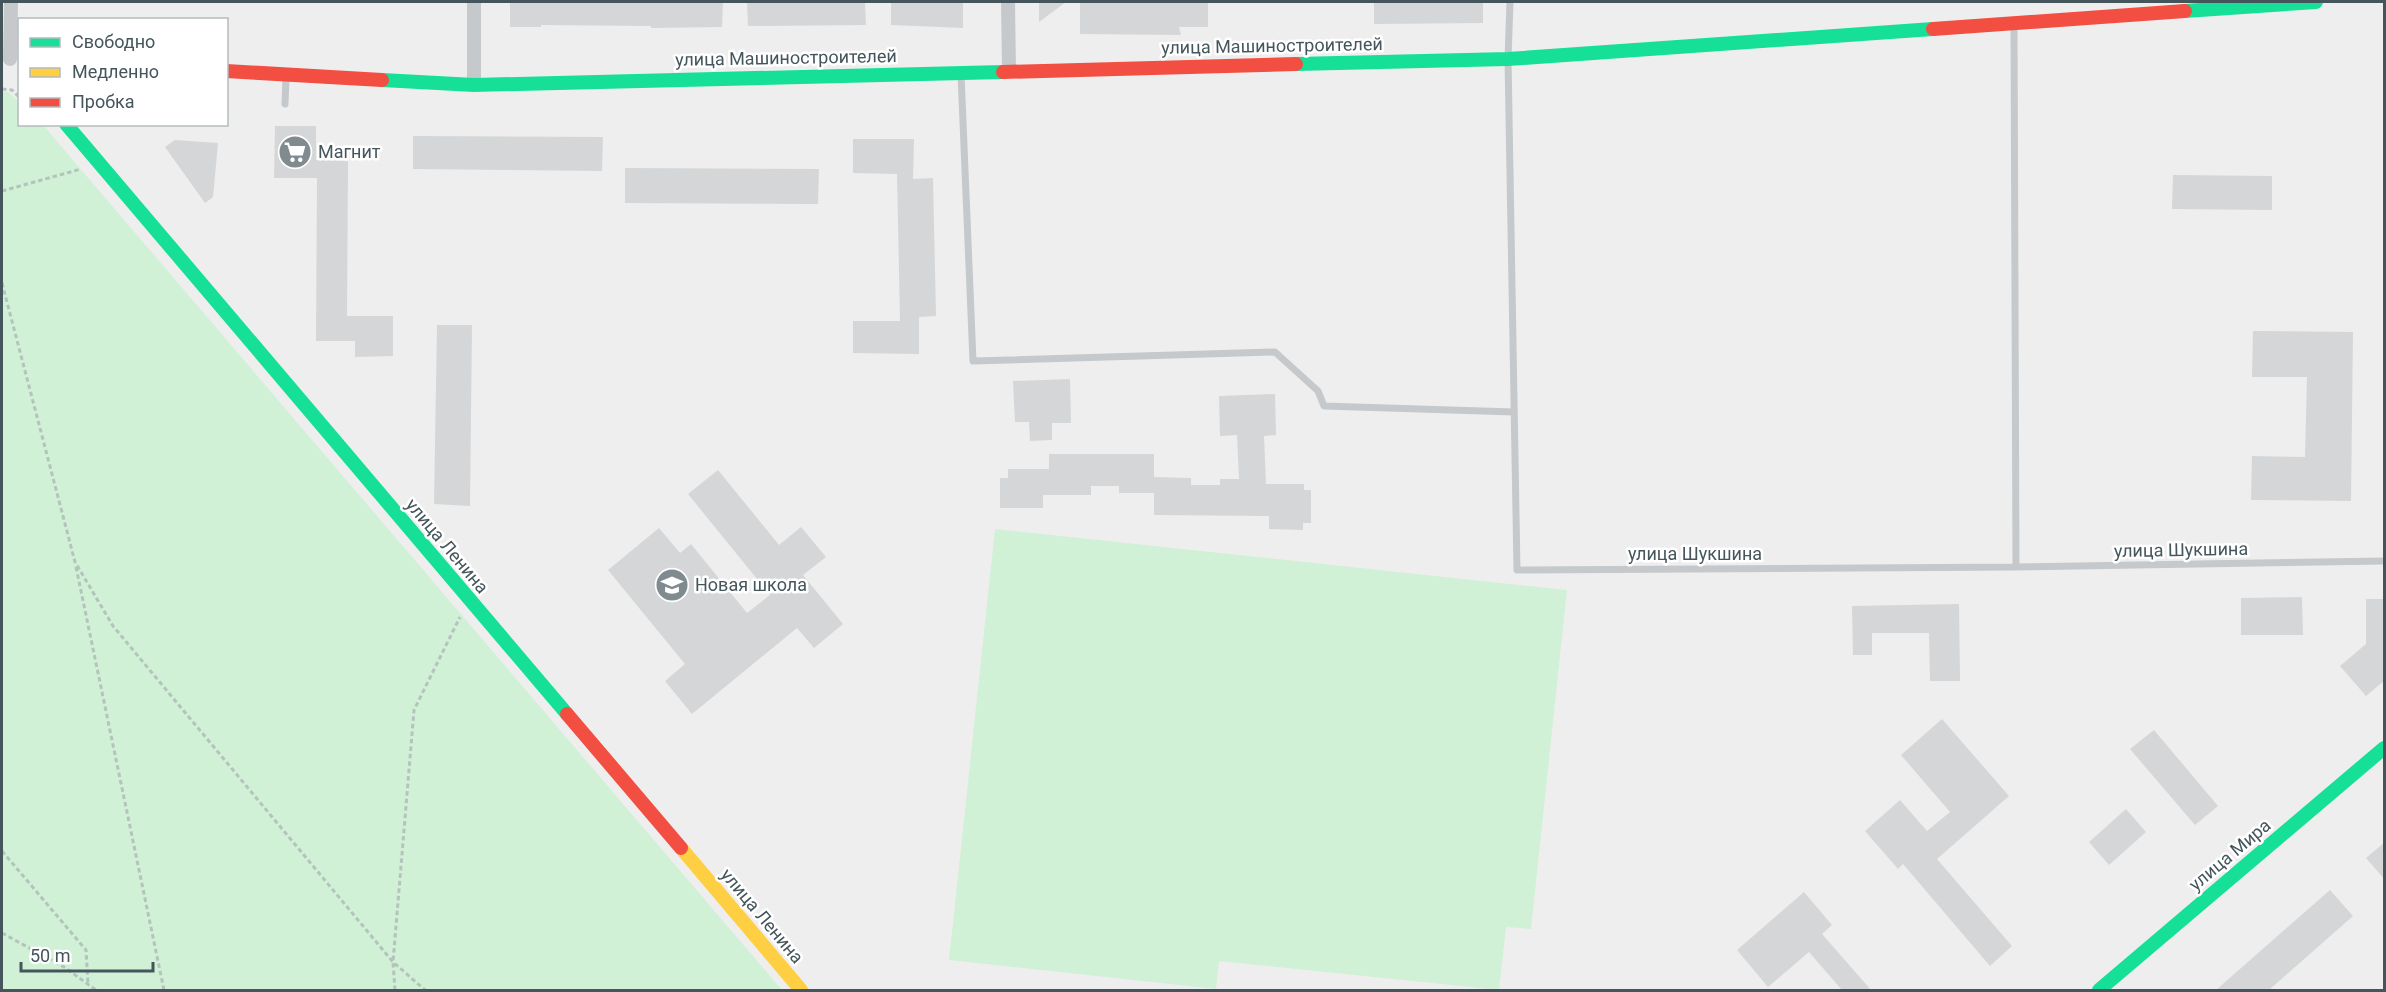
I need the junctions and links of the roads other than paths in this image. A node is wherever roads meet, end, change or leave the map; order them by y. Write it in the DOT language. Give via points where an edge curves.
graph roads {
  1 [pos="11,2"];
  2 [pos="474,2"];
  3 [pos="1008,2"];
  4 [pos="1510,2"];
  5 [pos="2316,2"];
  6 [pos="2014,22"];
  7 [pos="1508,59"];
  8 [pos="13,62"];
  9 [pos="1009,70"];
  10 [pos="228,71"];
  11 [pos="961,72"];
  12 [pos="286,74"];
  13 [pos="474,85"];
  14 [pos="285,104"];
  15 [pos="68,126"];
  16 [pos="1514,412"];
  17 [pos="2385,561"];
  18 [pos="2016,567"];
  19 [pos="2385,748"];
  20 [pos="801,990"];
  21 [pos="2099,990"];
  1 -- 8 [label="street"];
  2 -- 13 [label="street"];
  3 -- 9 [label="street"];
  4 -- 7 [label="lane, улица Шукшина"];
  5 -- 6 [label="street, улица Машиностроителей"];
  6 -- 7 [label="street, улица Машиностроителей"];
  6 -- 18 [label="lane"];
  7 -- 9 [label="street, улица Машиностроителей"];
  7 -- 16 [label="lane, улица Шукшина"];
  9 -- 11 [label="street, улица Машиностроителей"];
  10 -- 12 [label="street, улица Машиностроителей"];
  11 -- 13 [label="street, улица Машиностроителей"];
  11 -- 16 [label="lane" via="973,362 1275,352 1318,391 1324,406"];
  12 -- 13 [label="street, улица Машиностроителей"];
  12 -- 14 [label="lane"];
  15 -- 20 [label="street, улица Ленина"];
  16 -- 18 [label="lane, улица Шукшина" via="1517,570"];
  17 -- 18 [label="lane, улица Шукшина"];
  19 -- 21 [label="street, улица Мира"];
}
